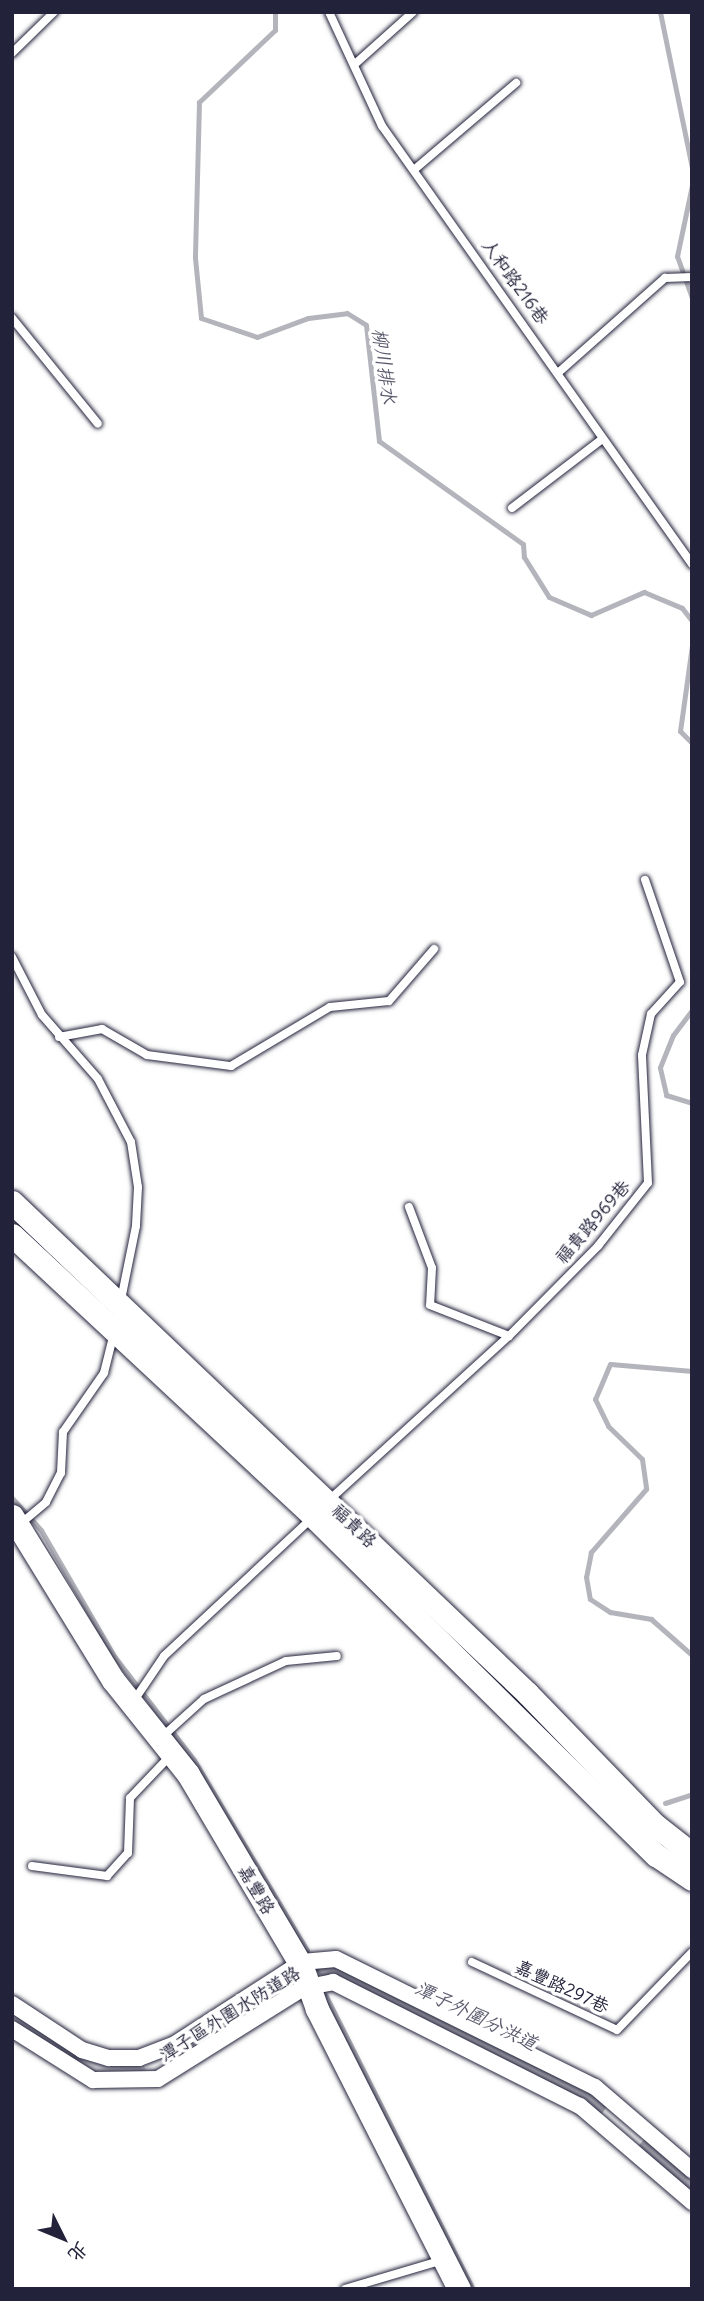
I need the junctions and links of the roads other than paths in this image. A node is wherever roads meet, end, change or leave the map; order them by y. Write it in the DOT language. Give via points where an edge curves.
graph roads {
  1 [pos="54,12"];
  2 [pos="329,12"];
  3 [pos="413,12"];
  4 [pos="12,53"];
  5 [pos="355,64"];
  6 [pos="516,83"];
  7 [pos="415,169"];
  8 [pos="692,277"];
  9 [pos="12,318"];
  10 [pos="559,372"];
  11 [pos="98,424"];
  12 [pos="601,440"];
  13 [pos="512,508"];
  14 [pos="692,564"];
  15 [pos="645,880"];
  16 [pos="434,949"];
  17 [pos="12,957"];
  18 [pos="59,1037"];
  19 [pos="12,1202"];
  20 [pos="409,1207"];
  21 [pos="12,1235"];
  22 [pos="120,1304"];
  23 [pos="114,1334"];
  24 [pos="509,1336"];
  25 [pos="321,1509"];
  26 [pos="16,1520"];
  27 [pos="337,1656"];
  28 [pos="132,1703"];
  29 [pos="166,1746"];
  30 [pos="692,1854"];
  31 [pos="32,1866"];
  32 [pos="692,1879"];
  33 [pos="692,1952"];
  34 [pos="472,1962"];
  35 [pos="299,1963"];
  36 [pos="311,1985"];
  37 [pos="12,2004"];
  38 [pos="12,2029"];
  39 [pos="152,2054"];
  40 [pos="161,2078"];
  41 [pos="632,2118"];
  42 [pos="616,2134"];
  43 [pos="692,2170"];
  44 [pos="692,2202"];
  45 [pos="446,2259"];
  46 [pos="345,2289"];
  47 [pos="459,2289"];
  1 -- 4 [label="lane"];
  2 -- 5 [label="lane, 人和路216巷"];
  3 -- 5 [label="lane"];
  5 -- 7 [label="lane, 人和路216巷" via="382,126"];
  6 -- 7 [label="lane"];
  7 -- 10 [label="lane, 人和路216巷"];
  8 -- 10 [label="lane" via="665,278"];
  9 -- 11 [label="lane"];
  10 -- 12 [label="lane, 人和路216巷"];
  12 -- 13 [label="lane"];
  12 -- 14 [label="lane, 人和路216巷"];
  15 -- 24 [label="lane, 福貴路969巷" via="680,982 651,1014 642,1055 648,1183 598,1246"];
  16 -- 18 [label="lane" via="389,1001 330,1007 231,1066 146,1055 102,1029"];
  17 -- 18 [label="lane"];
  18 -- 22 [label="lane" via="98,1079 131,1142 138,1187 136,1226"];
  19 -- 22 [label="street, 福貴路"];
  20 -- 24 [label="lane" via="432,1268 430,1305"];
  21 -- 23 [label="street, 福貴路"];
  22 -- 23 [label="lane"];
  22 -- 25 [label="street, 福貴路"];
  23 -- 25 [label="street, 福貴路"];
  23 -- 26 [label="lane" via="104,1373 63,1432 61,1473 46,1502"];
  24 -- 25 [label="lane, 福貴路969巷"];
  25 -- 28 [label="lane, 福貴路969巷" via="164,1656"];
  25 -- 30 [label="street, 福貴路" via="655,1825"];
  25 -- 32 [label="street, 福貴路" via="656,1855"];
  26 -- 28 [label="street, 嘉豐路"];
  27 -- 29 [label="lane" via="286,1661 204,1699"];
  28 -- 29 [label="street, 嘉豐路"];
  29 -- 31 [label="lane" via="130,1798 128,1853 107,1876"];
  29 -- 35 [label="street, 嘉豐路"];
  33 -- 34 [label="lane, 嘉豐路297巷" via="617,2031"];
  35 -- 36 [label="street, 嘉豐路"];
  35 -- 39 [label="street, 潭子區外圍水防道路"];
  35 -- 41 [label="street, 潭子區外圍水防道路" via="317,1958 347,1963 589,2084"];
  36 -- 40 [label="street, 潭子區外圍水防道路"];
  36 -- 42 [label="street, 潭子區外圍水防道路" via="333,1982 562,2096"];
  36 -- 45 [label="street, 嘉豐路" via="317,2009"];
  37 -- 39 [label="street, 潭子區外圍水防道路" via="94,2054 125,2059"];
  38 -- 40 [label="street, 潭子區外圍水防道路" via="93,2080"];
  39 -- 40 [label="street, 潭子區外圍水防道路"];
  41 -- 42 [label="street"];
  41 -- 43 [label="street, 潭子區外圍水防道路"];
  42 -- 44 [label="street, 潭子區外圍水防道路"];
  45 -- 46 [label="lane"];
  45 -- 47 [label="street, 嘉豐路"];
}
